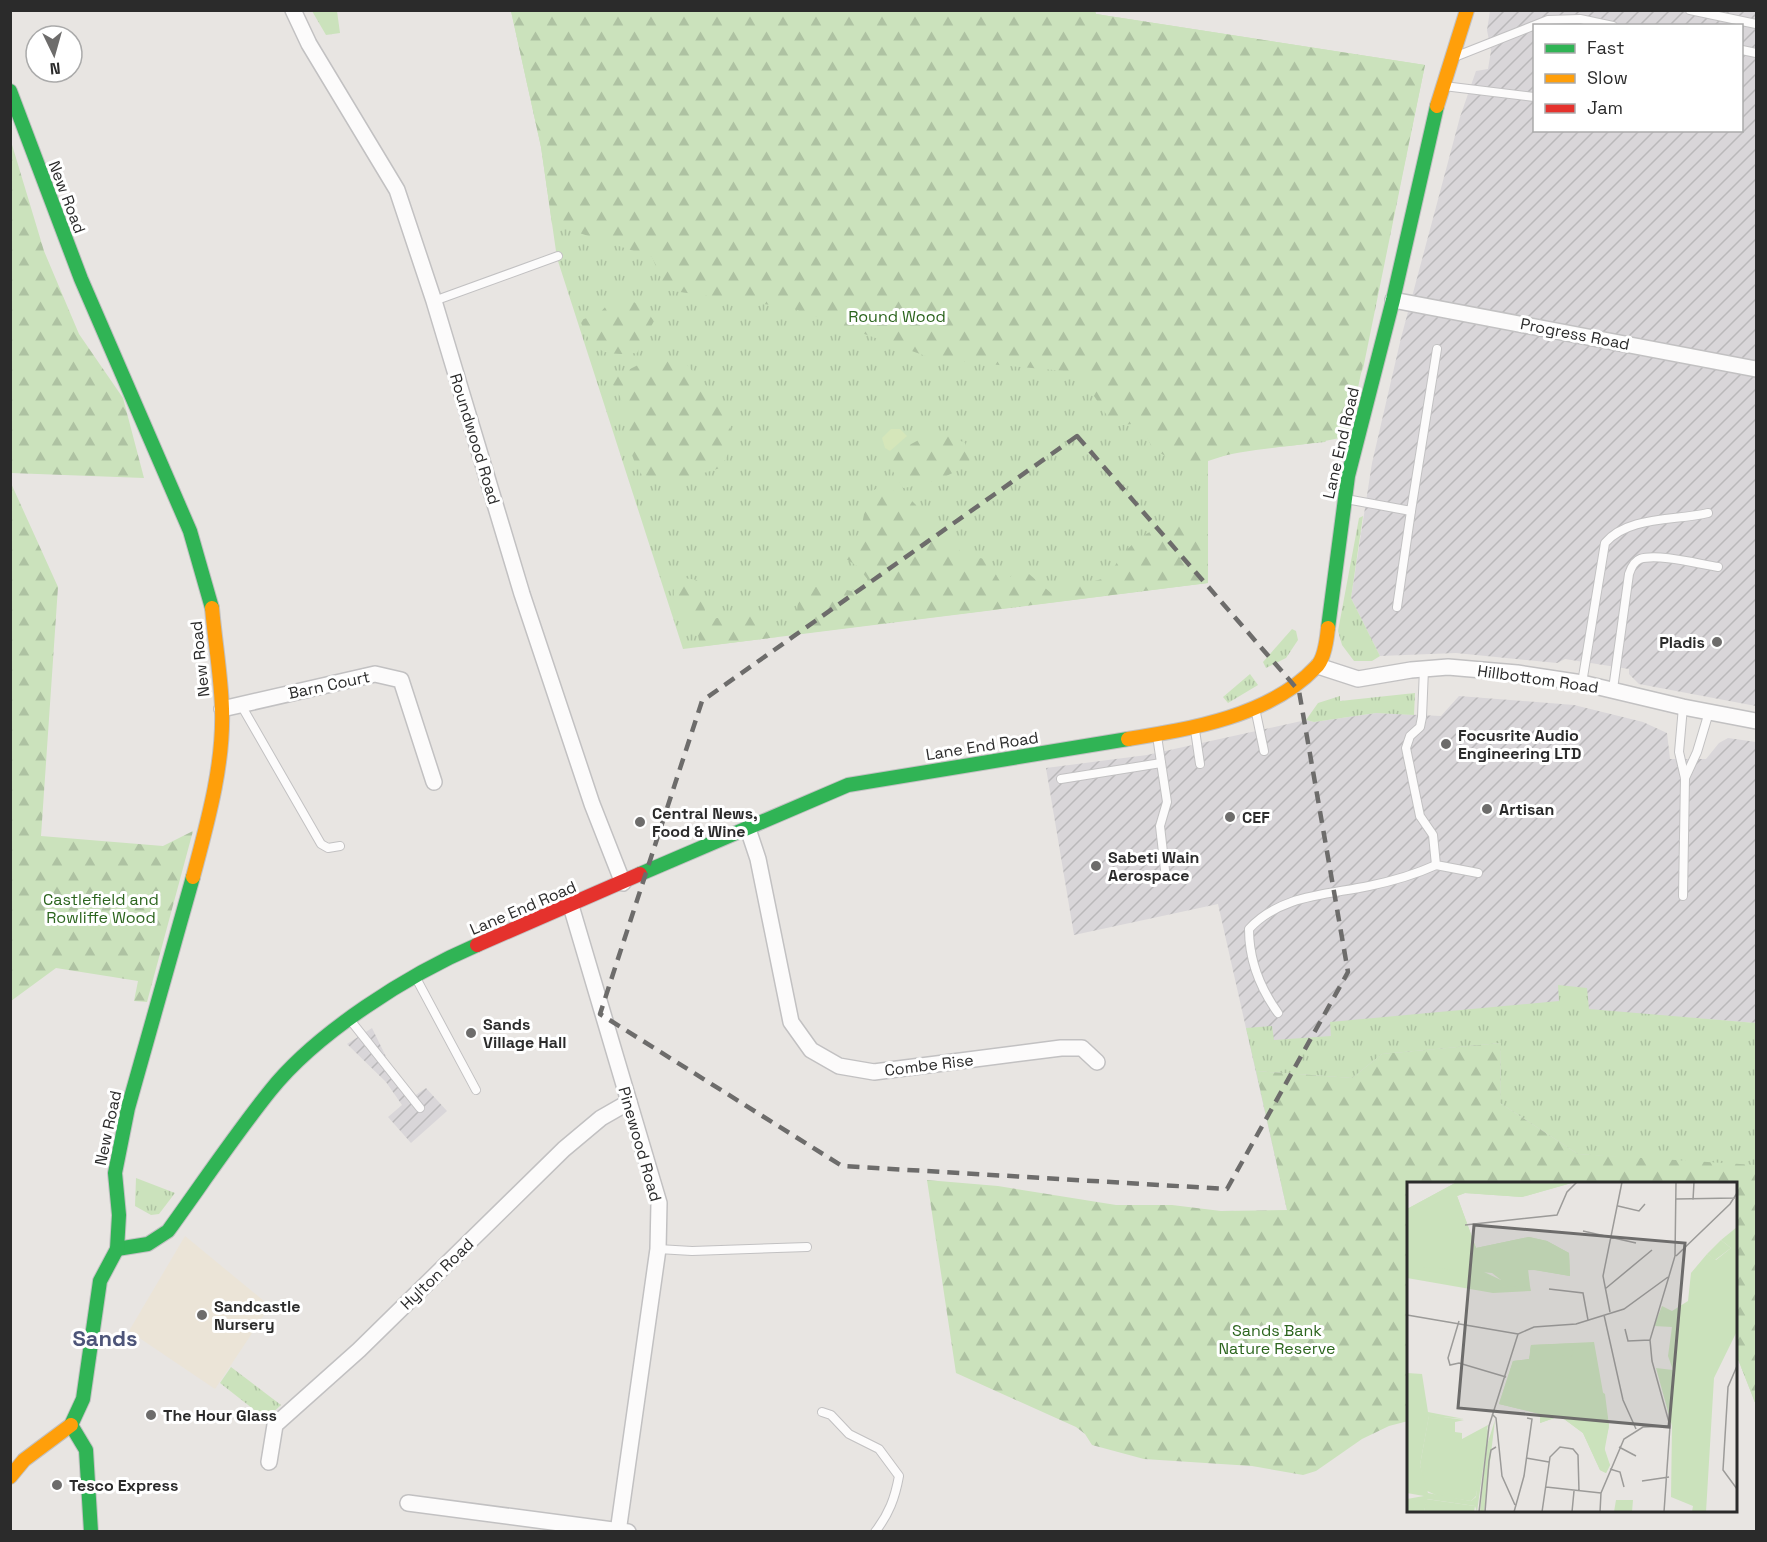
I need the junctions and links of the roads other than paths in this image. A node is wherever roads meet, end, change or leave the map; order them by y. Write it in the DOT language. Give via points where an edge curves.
graph roads {
  1 [pos="293,10"];
  2 [pos="1467,10"];
  3 [pos="1690,10"];
  4 [pos="1538,24"];
  5 [pos="1604,24"];
  6 [pos="1756,24"];
  7 [pos="1533,26"];
  8 [pos="1450,59"];
  9 [pos="1442,86"];
  10 [pos="10,91"];
  11 [pos="1533,97"];
  12 [pos="558,256"];
  13 [pos="1393,300"];
  14 [pos="434,301"];
  15 [pos="1437,349"];
  16 [pos="1756,369"];
  17 [pos="1344,499"];
  18 [pos="1411,511"];
  19 [pos="1708,513"];
  20 [pos="1718,567"];
  21 [pos="1397,607"];
  22 [pos="1318,666"];
  23 [pos="1424,669"];
  24 [pos="1582,682"];
  25 [pos="1612,689"];
  26 [pos="241,705"];
  27 [pos="1683,707"];
  28 [pos="1255,708"];
  29 [pos="222,709"];
  30 [pos="1709,712"];
  31 [pos="1756,721"];
  32 [pos="1195,728"];
  33 [pos="1156,734"];
  34 [pos="1264,751"];
  35 [pos="1161,762"];
  36 [pos="1200,764"];
  37 [pos="1685,778"];
  38 [pos="1061,779"];
  39 [pos="434,782"];
  40 [pos="748,829"];
  41 [pos="340,846"];
  42 [pos="1436,865"];
  43 [pos="1165,870"];
  44 [pos="1478,873"];
  45 [pos="623,883"];
  46 [pos="1683,896"];
  47 [pos="571,906"];
  48 [pos="414,975"];
  49 [pos="1278,1012"];
  50 [pos="350,1019"];
  51 [pos="1097,1062"];
  52 [pos="476,1090"];
  53 [pos="629,1102"];
  54 [pos="420,1108"];
  55 [pos="807,1247"];
  56 [pos="117,1249"];
  57 [pos="658,1249"];
  58 [pos="822,1412"];
  59 [pos="72,1425"];
  60 [pos="269,1462"];
  61 [pos="10,1477"];
  62 [pos="408,1503"];
  63 [pos="622,1531"];
  64 [pos="91,1532"];
  65 [pos="875,1532"];
  1 -- 14 [label="street, Roundwood Road" via="309,44 397,190"];
  2 -- 8 [label="main road, Lane End Road"];
  3 -- 6 [label="lane"];
  4 -- 5 [label="lane" via="1580,19"];
  7 -- 8 [label="lane"];
  8 -- 9 [label="main road, Lane End Road"];
  9 -- 11 [label="lane"];
  9 -- 13 [label="main road, Lane End Road"];
  10 -- 29 [label="main road, New Road" via="81,279 190,531 212,608"];
  12 -- 14 [label="lane"];
  13 -- 16 [label="street, Progress Road"];
  13 -- 17 [label="main road, Lane End Road"];
  14 -- 45 [label="street, Roundwood Road" via="522,594 592,804"];
  15 -- 18 [label="lane"];
  17 -- 18 [label="lane"];
  17 -- 22 [label="main road, Lane End Road" via="1327,635"];
  18 -- 21 [label="lane"];
  19 -- 24 [label="lane" via="1631,525 1615,531 1605,543"];
  20 -- 25 [label="lane" via="1652,558 1634,563 1629,574"];
  22 -- 23 [label="street, Hillbottom Road" via="1358,679"];
  22 -- 28 [label="main road, Lane End Road"];
  23 -- 24 [label="street, Hillbottom Road" via="1505,672"];
  23 -- 42 [label="lane" via="1420,727 1410,736 1406,748 1420,816 1433,835"];
  24 -- 25 [label="street, Hillbottom Road"];
  25 -- 27 [label="street, Hillbottom Road"];
  26 -- 29 [label="street, Barn Court"];
  26 -- 39 [label="street, Barn Court" via="375,674 401,680"];
  26 -- 41 [label="lane" via="321,844 328,848"];
  27 -- 30 [label="street, Hillbottom Road"];
  27 -- 37 [label="lane" via="1679,752"];
  28 -- 32 [label="main road, Lane End Road"];
  28 -- 34 [label="lane"];
  29 -- 56 [label="main road, New Road" via="221,744 203,840 128,1108 115,1173"];
  30 -- 31 [label="street, Hillbottom Road"];
  30 -- 37 [label="lane"];
  32 -- 33 [label="main road, Lane End Road"];
  32 -- 36 [label="lane"];
  33 -- 35 [label="lane"];
  33 -- 40 [label="main road, Lane End Road" via="848,785"];
  35 -- 38 [label="lane"];
  35 -- 43 [label="lane" via="1167,802 1160,826"];
  37 -- 46 [label="lane"];
  40 -- 45 [label="main road, Lane End Road"];
  40 -- 51 [label="street, Combe Rise" via="758,859 791,1022 811,1050 838,1066 874,1072 1061,1048 1082,1048"];
  42 -- 44 [label="lane"];
  42 -- 49 [label="lane" via="1406,878 1312,896 1262,914 1249,929 1249,948 1265,995"];
  45 -- 47 [label="main road, Lane End Road"];
  47 -- 48 [label="main road, Lane End Road"];
  47 -- 53 [label="street, Pinewood Road"];
  48 -- 50 [label="main road, Lane End Road"];
  48 -- 52 [label="lane"];
  50 -- 54 [label="lane"];
  50 -- 56 [label="main road, Lane End Road" via="271,1089 168,1231 148,1244"];
  53 -- 57 [label="street, Pinewood Road" via="659,1203"];
  53 -- 60 [label="street, Hylton Road" via="601,1118 564,1149 359,1350 275,1425"];
  55 -- 57 [label="lane"];
  56 -- 59 [label="main road" via="100,1281 83,1399"];
  57 -- 63 [label="street, Pinewood Road"];
  58 -- 65 [label="lane" via="831,1415 849,1434 879,1449 899,1476 896,1497"];
  59 -- 61 [label="main road" via="24,1460"];
  59 -- 64 [label="main road" via="86,1450"];
  62 -- 63 [label="street"];
}
